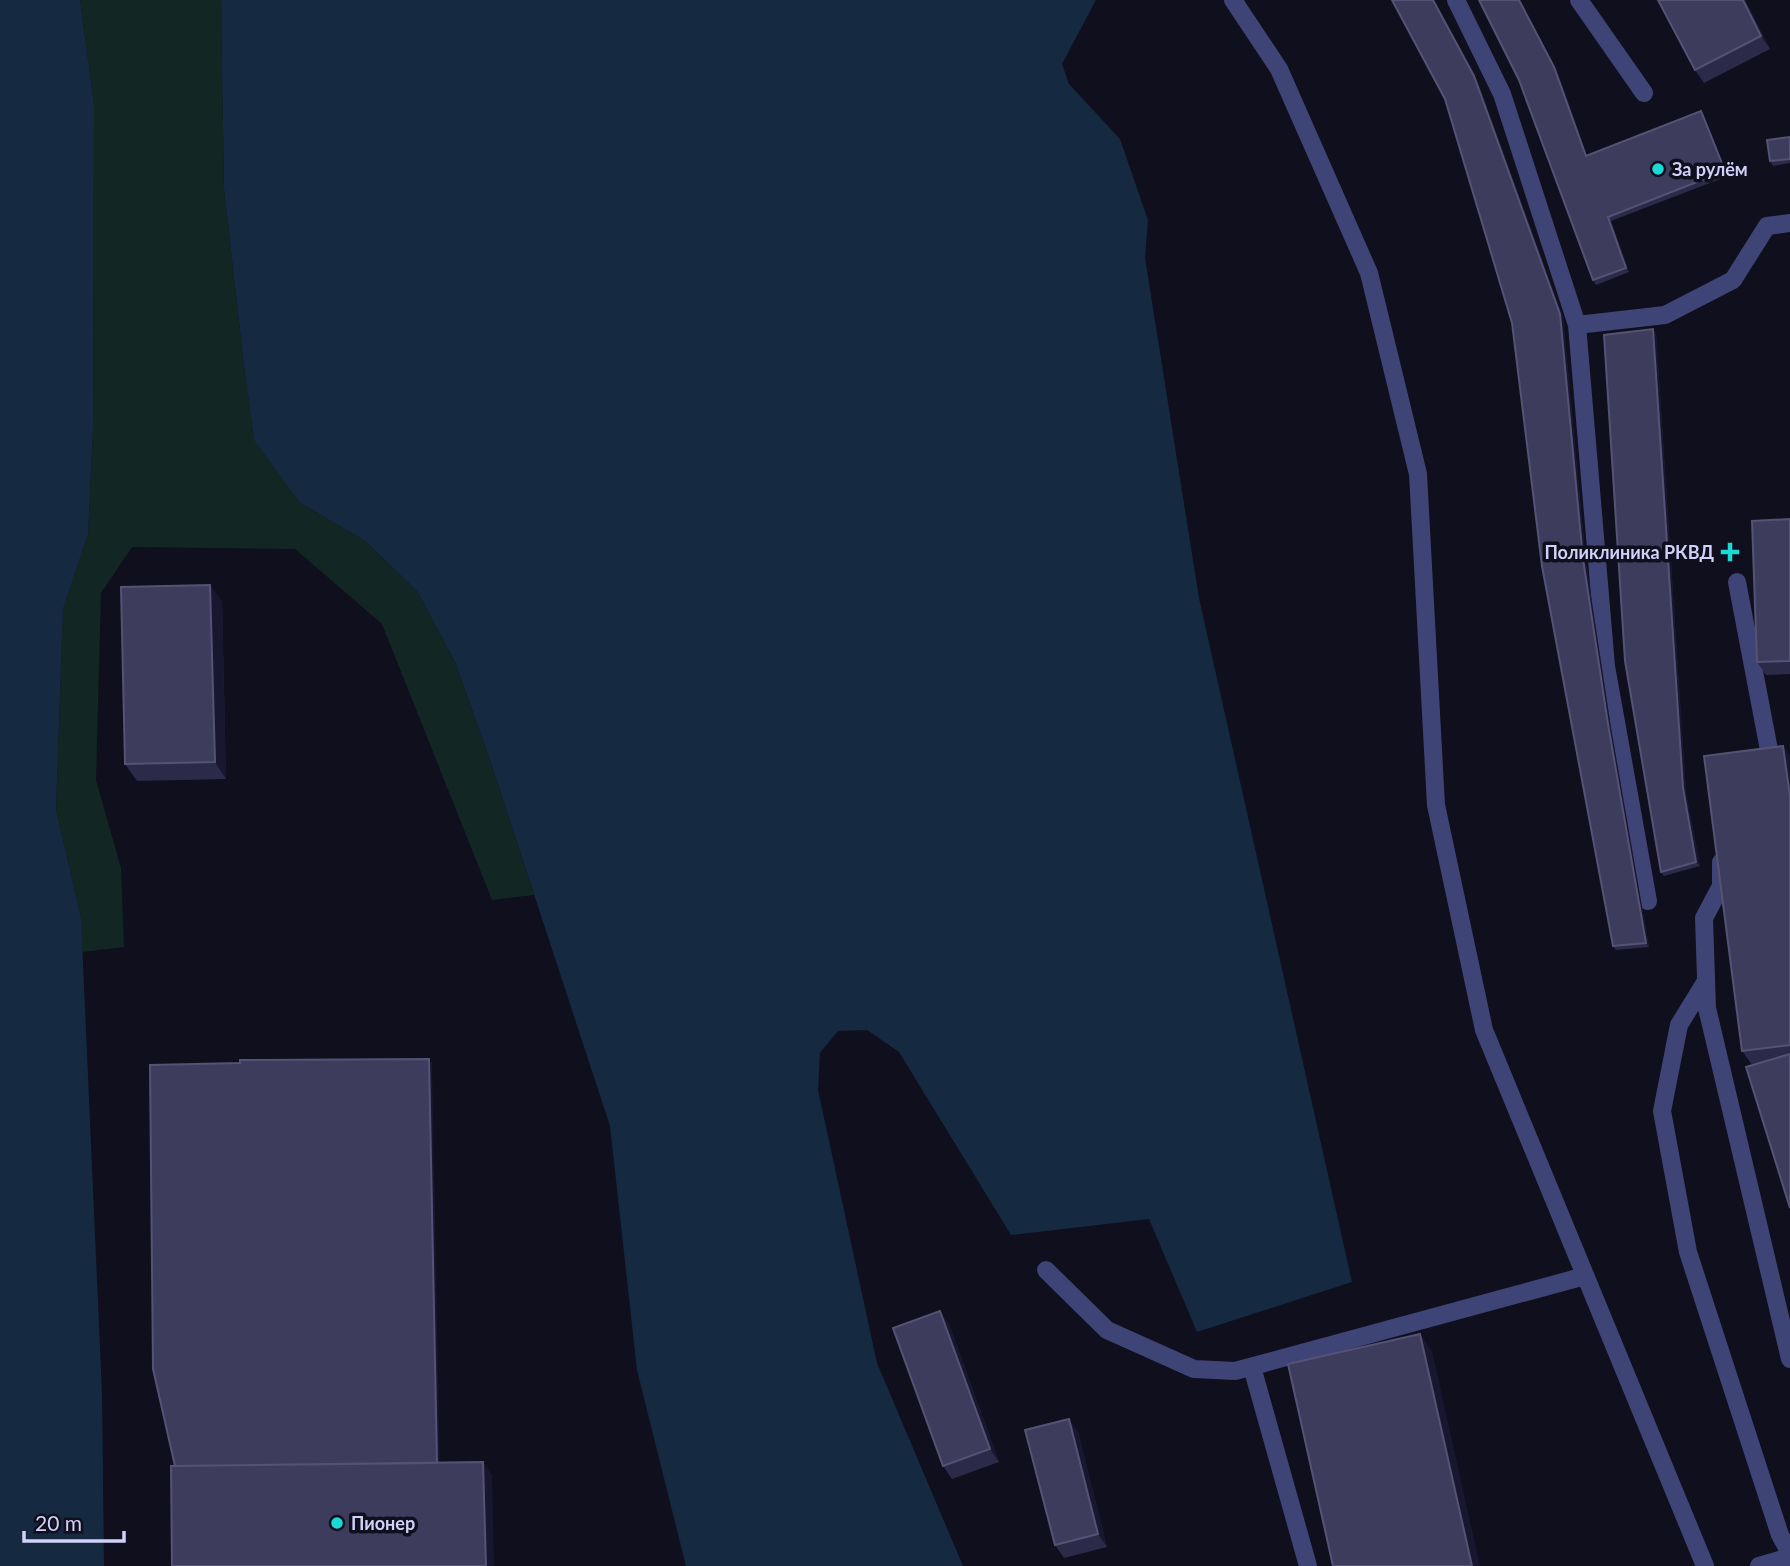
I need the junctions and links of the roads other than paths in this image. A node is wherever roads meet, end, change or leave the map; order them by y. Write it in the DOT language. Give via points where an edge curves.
graph roads {
  1 [pos="1233,0"];
  2 [pos="1456,0"];
  3 [pos="1579,0"];
  4 [pos="1644,93"];
  5 [pos="1790,223"];
  6 [pos="1577,325"];
  7 [pos="1737,582"];
  8 [pos="1790,747"];
  9 [pos="1721,847"];
  10 [pos="1648,901"];
  11 [pos="1706,981"];
  12 [pos="1046,1270"];
  13 [pos="1585,1276"];
  14 [pos="1790,1359"];
  15 [pos="1252,1367"];
  16 [pos="1790,1555"];
  17 [pos="1308,1566"];
  18 [pos="1705,1566"];
  19 [pos="1759,1566"];
  1 -- 13 [label="lane" via="1279,69 1369,273 1418,474 1436,805 1484,1030"];
  2 -- 6 [label="lane" via="1502,94"];
  3 -- 4 [label="lane"];
  5 -- 6 [label="lane" via="1767,226 1733,280 1665,315"];
  6 -- 10 [label="lane" via="1606,666"];
  7 -- 8 [label="lane" via="1763,750"];
  9 -- 11 [label="lane" via="1721,886 1704,918"];
  11 -- 14 [label="lane" via="1707,1008"];
  11 -- 16 [label="lane" via="1679,1025 1662,1111 1688,1252"];
  12 -- 15 [label="lane" via="1107,1330 1194,1369"];
  13 -- 15 [label="lane"];
  13 -- 18 [label="lane"];
  15 -- 17 [label="lane"];
  16 -- 19 [label="lane"];
}
